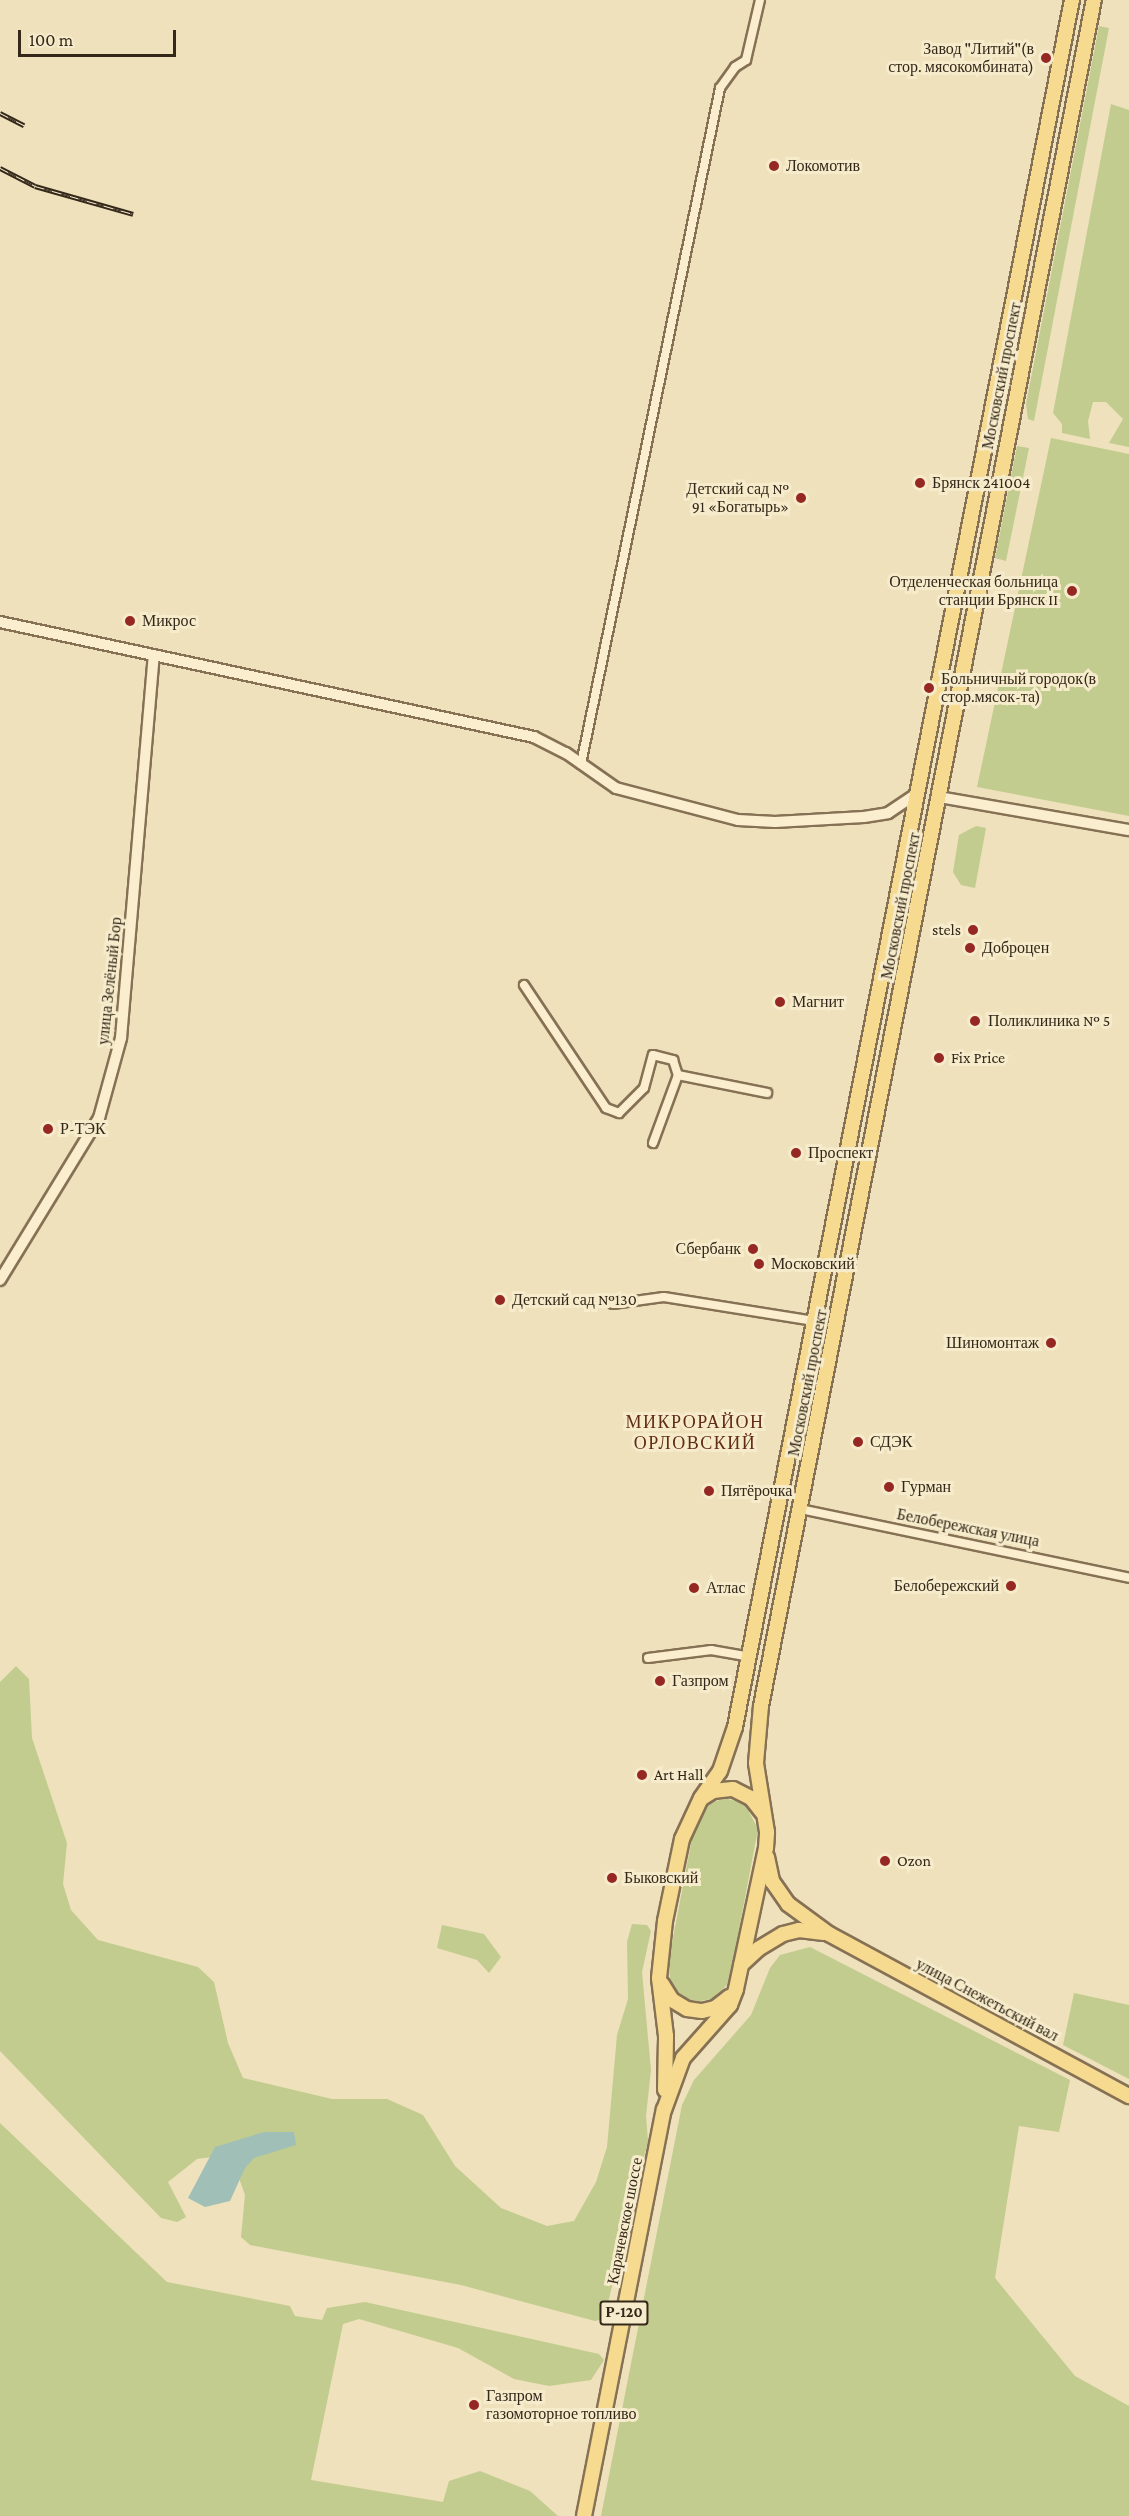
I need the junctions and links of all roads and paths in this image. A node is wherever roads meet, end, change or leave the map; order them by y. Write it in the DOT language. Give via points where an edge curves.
graph roads {
  1 [pos="759,0"];
  2 [pos="1072,0"];
  3 [pos="1094,0"];
  4 [pos="0,622"];
  5 [pos="154,655"];
  6 [pos="581,764"];
  7 [pos="915,795"];
  8 [pos="939,797"];
  9 [pos="1129,830"];
  10 [pos="524,985"];
  11 [pos="678,1076"];
  12 [pos="767,1093"];
  13 [pos="653,1143"];
  14 [pos="0,1280"];
  15 [pos="613,1304"];
  16 [pos="814,1321"];
  17 [pos="801,1509"];
  18 [pos="1129,1578"];
  19 [pos="749,1657"];
  20 [pos="648,1658"];
  21 [pos="701,1798"];
  22 [pos="765,1819"];
  23 [pos="766,1848"];
  24 [pos="829,1934"];
  25 [pos="741,1965"];
  26 [pos="659,1978"];
  27 [pos="736,1989"];
  28 [pos="1129,2096"];
  29 [pos="664,2110"];
  30 [pos="584,2516"];
  1 -- 6 [label="street" via="746,60 735,66 720,88"];
  2 -- 7 [label="main road, Московский проспект"];
  3 -- 8 [label="main road, Московский проспект"];
  4 -- 5 [label="street"];
  5 -- 6 [label="street" via="534,737"];
  5 -- 14 [label="street, улица Зелёный Бор" via="121,1038 99,1118"];
  6 -- 7 [label="street" via="616,788 738,820 864,817 888,813"];
  7 -- 8 [label="main road"];
  7 -- 16 [label="main road, Московский проспект"];
  8 -- 9 [label="street"];
  8 -- 17 [label="main road, Московский проспект"];
  10 -- 11 [label="street" via="606,1108 619,1113 644,1088 653,1055 673,1060"];
  11 -- 12 [label="street"];
  11 -- 13 [label="street"];
  15 -- 16 [label="street" via="664,1297"];
  16 -- 19 [label="main road, Московский проспект"];
  17 -- 18 [label="street, Белобережская улица"];
  17 -- 22 [label="main road, Московский проспект" via="758,1736 757,1773"];
  19 -- 20 [label="street" via="711,1650"];
  19 -- 21 [label="main road, Московский проспект" via="727,1755"];
  21 -- 22 [label="main road" via="723,1789 742,1792 759,1806"];
  21 -- 26 [label="main road, Московский проспект" via="682,1839 665,1921"];
  22 -- 23 [label="main road, Московский проспект"];
  23 -- 24 [label="main road, улица Снежетьский вал" via="769,1872 780,1894"];
  23 -- 25 [label="main road, Московский проспект"];
  24 -- 25 [label="main road, улица Снежетьский вал" via="808,1930 783,1934"];
  24 -- 28 [label="main road, улица Снежетьский вал"];
  25 -- 27 [label="main road, Московский проспект"];
  26 -- 27 [label="main road" via="672,2000 702,2012 715,2008"];
  26 -- 29 [label="main road, Московский проспект" via="666,2036"];
  27 -- 29 [label="main road, Московский проспект" via="730,2005 683,2058"];
  29 -- 30 [label="main road, Карачевское шоссе / Р-120"];
}
